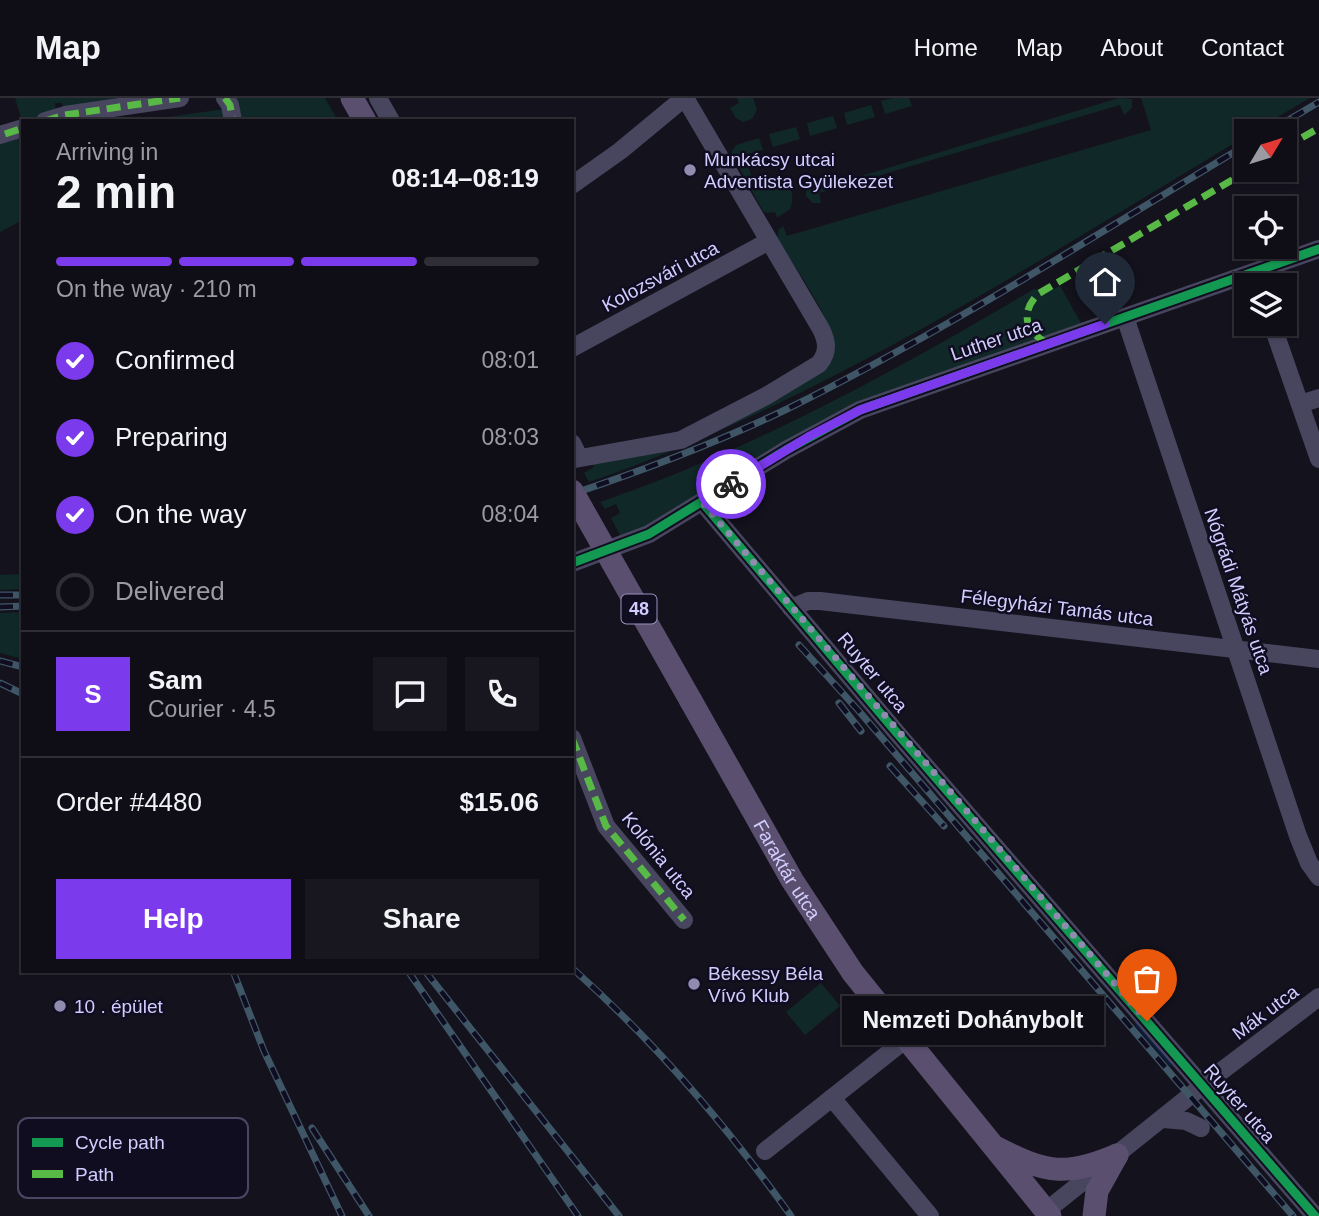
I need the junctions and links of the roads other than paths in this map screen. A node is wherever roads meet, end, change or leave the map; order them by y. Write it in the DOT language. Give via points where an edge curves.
graph roads {
  1 [pos="180,98"];
  2 [pos="225,98"];
  3 [pos="352,98"];
  4 [pos="378,98"];
  5 [pos="684,98"];
  6 [pos="52,119"];
  7 [pos="233,119"];
  8 [pos="364,119"];
  9 [pos="390,119"];
  10 [pos="21,129"];
  11 [pos="0,135"];
  12 [pos="574,184"];
  13 [pos="769,241"];
  14 [pos="1319,249"];
  15 [pos="1269,273"];
  16 [pos="1234,285"];
  17 [pos="1125,317"];
  18 [pos="1276,336"];
  19 [pos="574,347"];
  20 [pos="1319,398"];
  21 [pos="1300,404"];
  22 [pos="574,451"];
  23 [pos="1319,459"];
  24 [pos="574,495"];
  25 [pos="702,502"];
  26 [pos="574,562"];
  27 [pos="791,608"];
  28 [pos="1236,650"];
  29 [pos="1319,659"];
  30 [pos="574,743"];
  31 [pos="1319,877"];
  32 [pos="684,920"];
  33 [pos="1319,997"];
  34 [pos="905,1040"];
  35 [pos="1202,1086"];
  36 [pos="832,1098"];
  37 [pos="1163,1119"];
  38 [pos="1201,1128"];
  39 [pos="991,1145"];
  40 [pos="765,1151"];
  41 [pos="1117,1155"];
  42 [pos="1048,1214"];
  43 [pos="930,1216"];
  44 [pos="1094,1216"];
  45 [pos="1315,1216"];
  1 -- 6 [label="street"];
  2 -- 7 [label="street"];
  3 -- 8 [label="main road"];
  4 -- 9 [label="street"];
  5 -- 12 [label="street"];
  5 -- 13 [label="street"];
  10 -- 11 [label="street"];
  13 -- 19 [label="street, Kolozsvári utca"];
  13 -- 22 [label="street" via="824,334 826,350 819,363 681,440"];
  14 -- 15 [label="street, Luther utca"];
  16 -- 17 [label="street, Luther utca"];
  17 -- 25 [label="street, Luther utca" via="860,410"];
  17 -- 28 [label="street, Nógrádi Mátyás utca"];
  18 -- 21 [label="street"];
  20 -- 21 [label="street"];
  21 -- 23 [label="street"];
  24 -- 34 [label="main road, Faraktár utca / 48, bridge" via="792,880 832,944"];
  25 -- 26 [label="street, Luther utca" via="641,538"];
  25 -- 27 [label="street, Ruyter utca"];
  27 -- 28 [label="street, Félegyházi Tamás utca" via="820,601"];
  27 -- 35 [label="street, Ruyter utca"];
  28 -- 29 [label="street, Félegyházi Tamás utca"];
  28 -- 31 [label="street, Nógrádi Mátyás utca" via="1301,843"];
  30 -- 32 [label="street, Kolónia utca" via="606,826"];
  33 -- 35 [label="street, Mák utca"];
  34 -- 36 [label="street"];
  34 -- 39 [label="main road, Faraktár utca / 48"];
  35 -- 37 [label="street, Mák utca"];
  35 -- 45 [label="street, Ruyter utca"];
  36 -- 40 [label="street"];
  36 -- 43 [label="street"];
  37 -- 38 [label="street"];
  37 -- 41 [label="street, Mák utca"];
  39 -- 41 [label="main road" via="1057,1170 1087,1167"];
  39 -- 42 [label="main road, Faraktár utca / 48"];
  41 -- 42 [label="street, Mák utca"];
  41 -- 44 [label="main road" via="1097,1191"];
}
